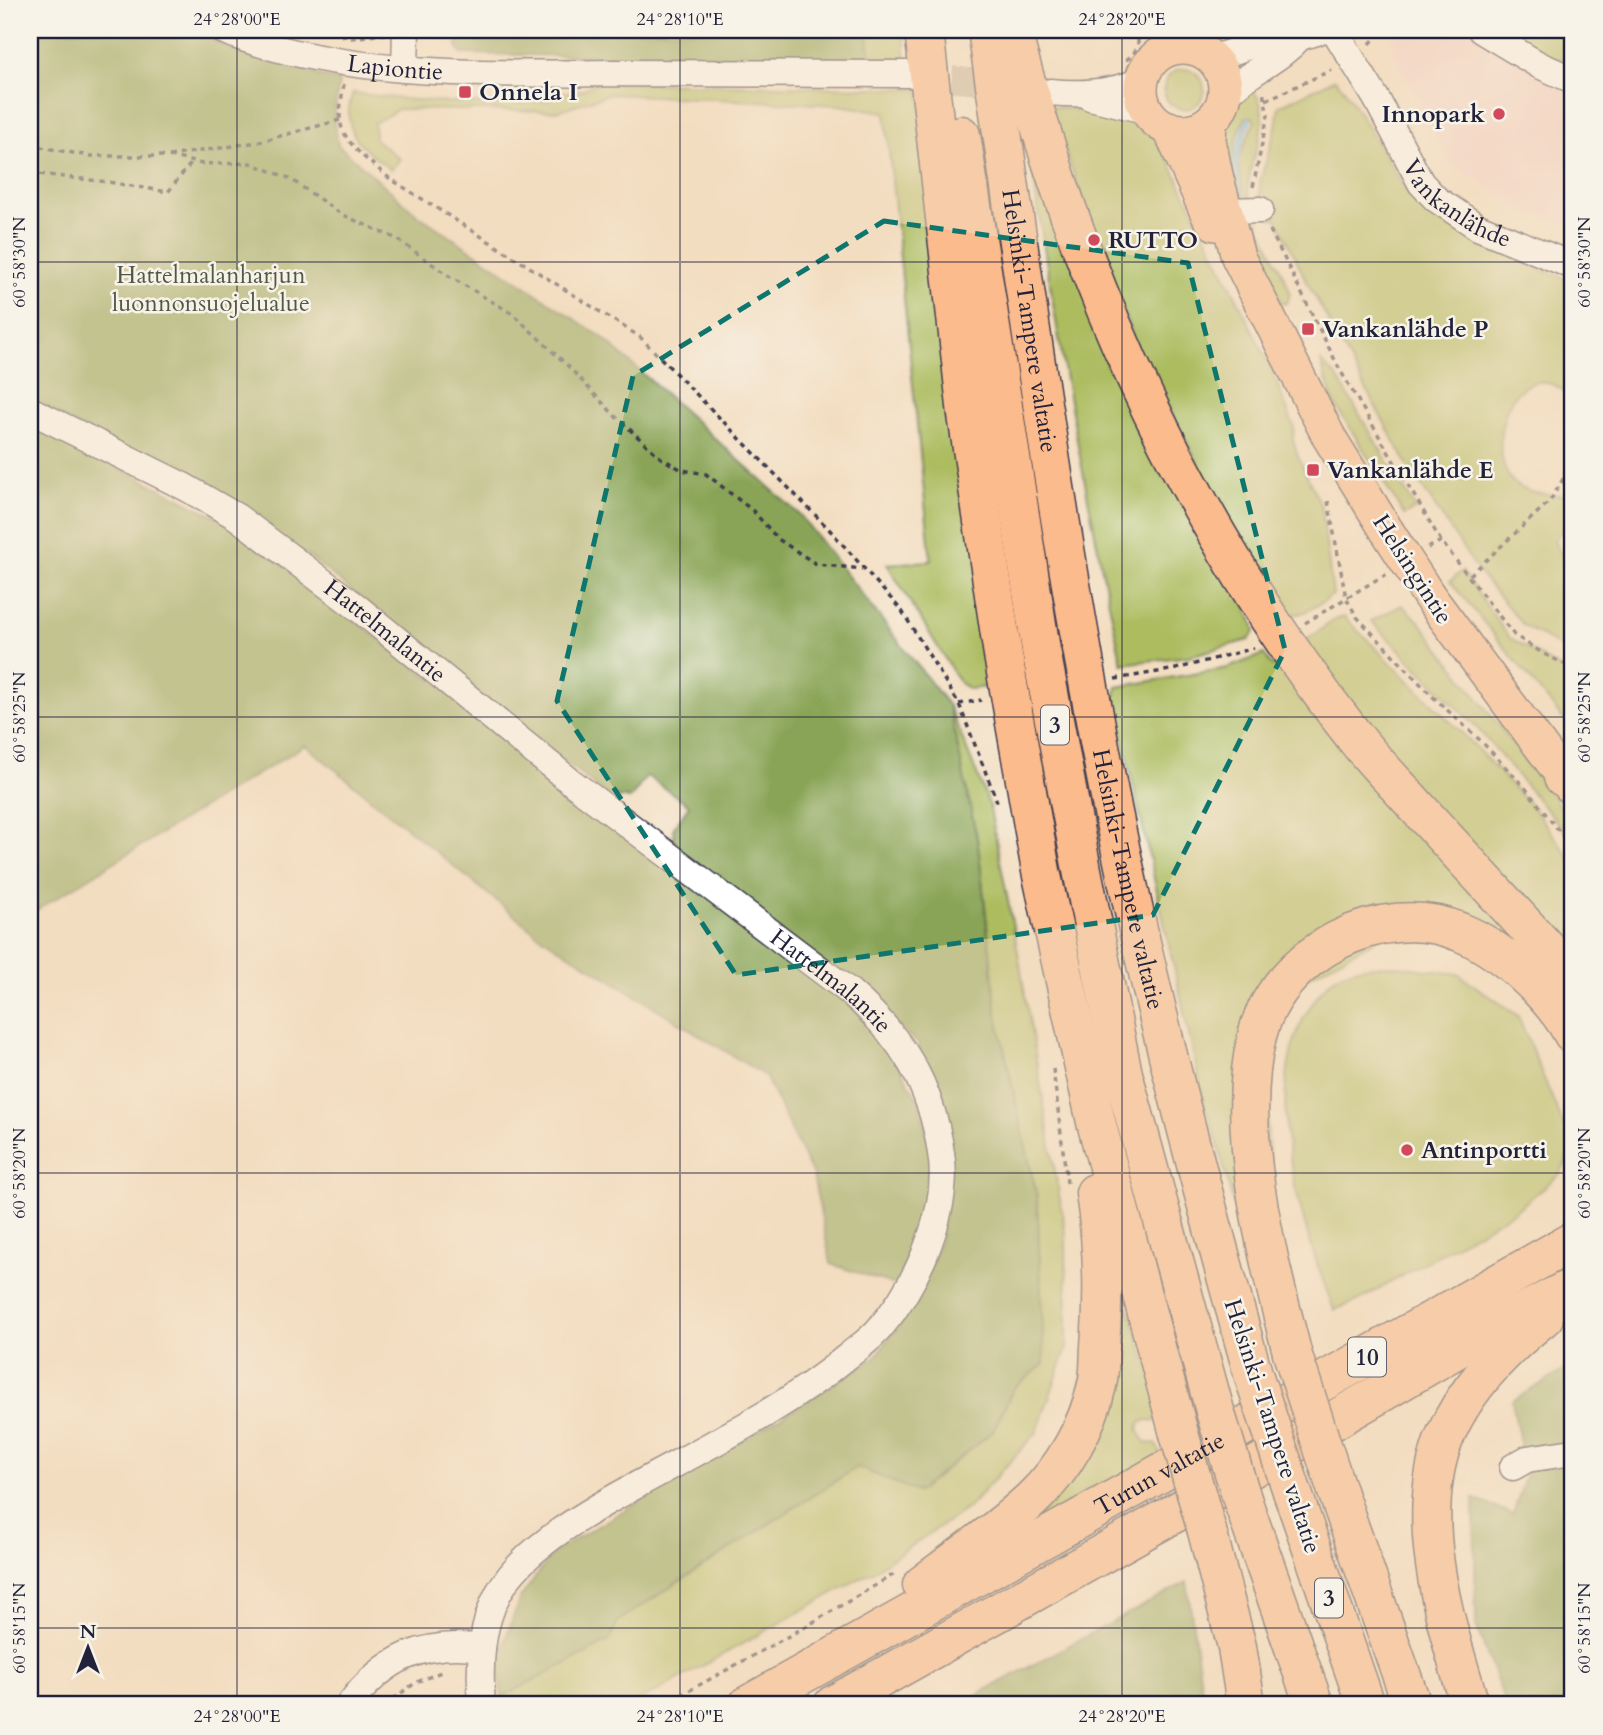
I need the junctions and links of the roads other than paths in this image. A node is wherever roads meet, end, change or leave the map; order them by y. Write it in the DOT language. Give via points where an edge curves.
graph roads {
  1 [pos="222,30"];
  2 [pos="925,30"];
  3 [pos="944,30"];
  4 [pos="987,30"];
  5 [pos="1012,30"];
  6 [pos="1334,30"];
  7 [pos="1481,30"];
  8 [pos="406,31"];
  9 [pos="1311,33"];
  10 [pos="1195,46"];
  11 [pos="405,69"];
  12 [pos="909,74"];
  13 [pos="1147,78"];
  14 [pos="1573,80"];
  15 [pos="1050,92"];
  16 [pos="1217,109"];
  17 [pos="1261,210"];
  18 [pos="1227,211"];
  19 [pos="1238,257"];
  20 [pos="1573,266"];
  21 [pos="30,410"];
  22 [pos="1570,780"];
  23 [pos="1573,983"];
  24 [pos="1573,1034"];
  25 [pos="1096,1122"];
  26 [pos="1573,1241"];
  27 [pos="1573,1287"];
  28 [pos="1573,1293"];
  29 [pos="1573,1452"];
  30 [pos="1513,1466"];
  31 [pos="859,1645"];
  32 [pos="482,1647"];
  33 [pos="817,1666"];
  34 [pos="866,1694"];
  35 [pos="349,1705"];
  36 [pos="482,1705"];
  37 [pos="748,1705"];
  38 [pos="798,1705"];
  39 [pos="834,1705"];
  40 [pos="1246,1705"];
  41 [pos="1314,1705"];
  42 [pos="1366,1705"];
  43 [pos="1412,1705"];
  44 [pos="1470,1705"];
  1 -- 11 [label="street, Lapiontie" via="282,50 349,50"];
  2 -- 25 [label="highway" via="967,415 1003,655 1041,871"];
  3 -- 41 [label="highway, Helsinki-Tampere valtatie / 3, bridge" via="1041,650 1123,1074 1215,1410"];
  4 -- 42 [label="highway, Helsinki-Tampere valtatie / 3, bridge" via="1047,440 1123,861 1169,1062 1254,1377"];
  5 -- 23 [label="highway" via="1089,271 1142,394 1222,544 1354,737 1547,948"];
  6 -- 20 [label="street, Vankanlähde" via="1421,183 1436,200 1478,227"];
  7 -- 14 [label="street"];
  8 -- 11 [label="street"];
  9 -- 10 [label="street"];
  9 -- 16 [label="street" via="1238,82"];
  10 -- 13 [label="main road" via="1165,51"];
  10 -- 16 [label="main road" via="1222,74"];
  11 -- 12 [label="street, Lapiontie" via="482,74"];
  13 -- 15 [label="street" via="1130,86 1078,94"];
  13 -- 16 [label="main road" via="1191,130"];
  13 -- 19 [label="main road, Helsingintie" via="1208,215"];
  16 -- 18 [label="main road, Helsingintie" via="1209,140"];
  17 -- 18 [label="street"];
  18 -- 19 [label="main road, Helsingintie"];
  19 -- 22 [label="main road, Helsingintie, bridge" via="1329,437 1387,531 1429,596"];
  21 -- 32 [label="street, Hattelmalantie" via="237,517 312,572 570,781 873,1011 914,1068 934,1112 944,1168 941,1202 918,1269 878,1331 818,1381 571,1522 526,1559 500,1590"];
  24 -- 43 [label="highway, bridge" via="1541,992 1500,954 1461,932 1417,923 1359,932 1312,955 1271,1000 1255,1046 1249,1081 1250,1132 1270,1264 1293,1356"];
  25 -- 31 [label="highway" via="1090,1155 1102,1272 1101,1331 1097,1384 1082,1425 1065,1460 1033,1498 919,1588"];
  25 -- 40 [label="highway, bridge" via="1237,1647"];
  26 -- 31 [label="highway, Turun valtatie / 10"];
  27 -- 34 [label="highway, Turun valtatie / 10" via="1489,1330"];
  28 -- 44 [label="highway" via="1525,1332 1466,1398 1445,1435 1434,1479 1434,1553"];
  29 -- 30 [label="street" via="1527,1459"];
  31 -- 33 [label="highway, Turun valtatie / 10"];
  32 -- 35 [label="street" via="416,1651 380,1672"];
  32 -- 36 [label="street, Hattelmalantie"];
  33 -- 37 [label="highway, Turun valtatie / 10"];
  33 -- 38 [label="highway" via="800,1692"];
  34 -- 39 [label="highway, Turun valtatie / 10"];
}
